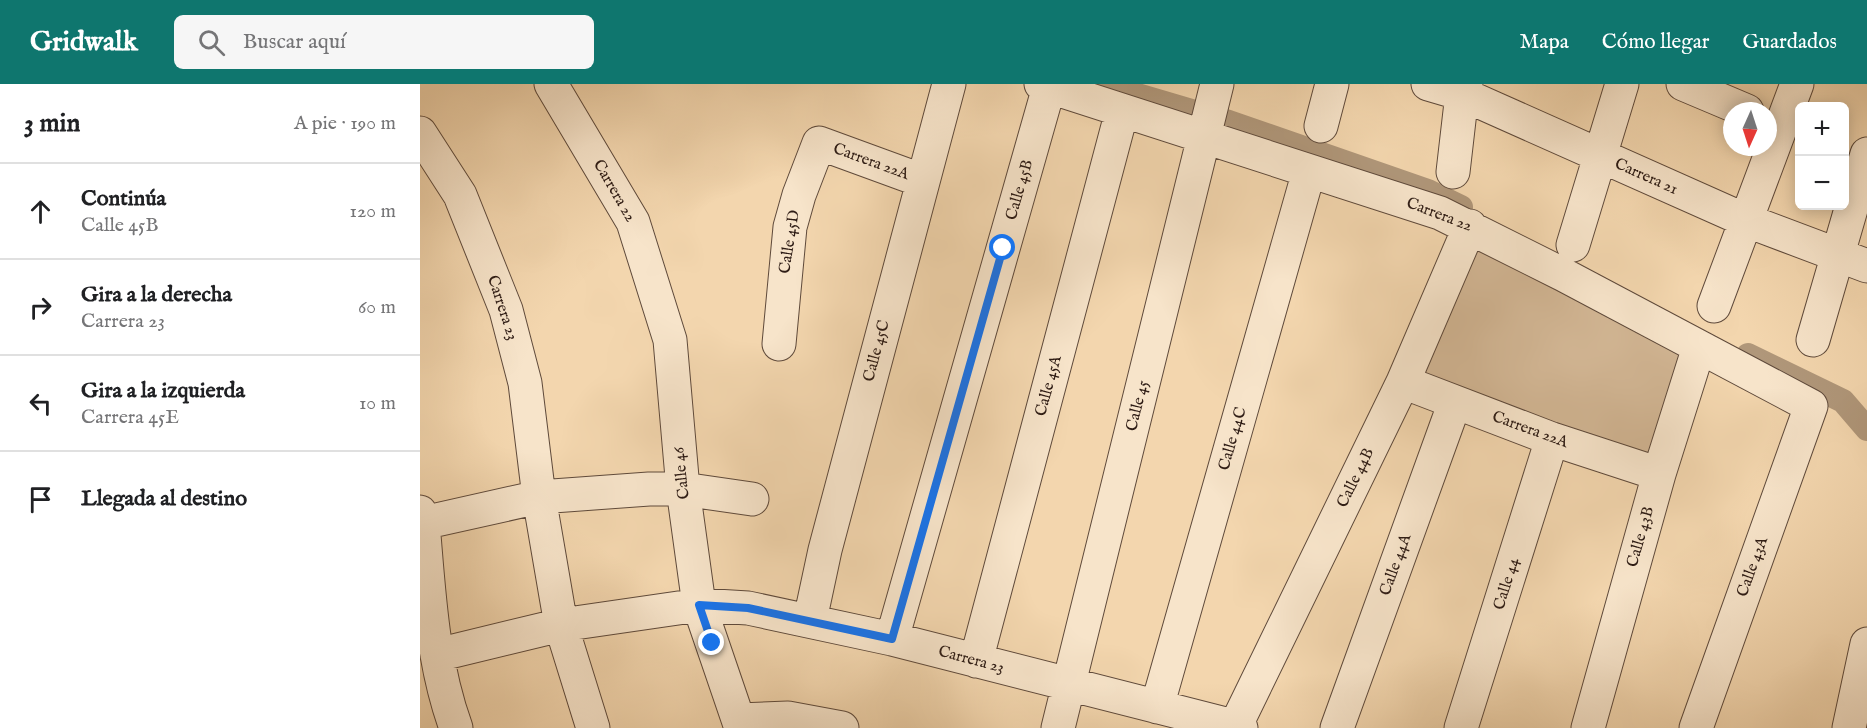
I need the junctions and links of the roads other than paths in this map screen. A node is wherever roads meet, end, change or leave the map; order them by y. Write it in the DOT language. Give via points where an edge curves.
graph roads {
  1 [pos="551,84"];
  2 [pos="949,84"];
  3 [pos="1332,84"];
  4 [pos="1428,84"];
  5 [pos="1622,84"];
  6 [pos="1797,84"];
  7 [pos="1690,85"];
  8 [pos="1045,86"];
  9 [pos="1464,89"];
  10 [pos="1727,102"];
  11 [pos="1211,109"];
  12 [pos="1122,111"];
  13 [pos="1777,118"];
  14 [pos="1321,126"];
  15 [pos="420,133"];
  16 [pos="819,143"];
  17 [pos="1867,154"];
  18 [pos="1599,156"];
  19 [pos="1764,156"];
  20 [pos="1308,171"];
  21 [pos="1453,172"];
  22 [pos="922,181"];
  23 [pos="1745,220"];
  24 [pos="1470,226"];
  25 [pos="1573,245"];
  26 [pos="1852,260"];
  27 [pos="1714,306"];
  28 [pos="670,340"];
  29 [pos="1813,340"];
  30 [pos="779,344"];
  31 [pos="1699,347"];
  32 [pos="1403,382"];
  33 [pos="1455,402"];
  34 [pos="1811,406"];
  35 [pos="1552,439"];
  36 [pos="1659,474"];
  37 [pos="683,489"];
  38 [pos="539,497"];
  39 [pos="752,499"];
  40 [pos="422,518"];
  41 [pos="699,605"];
  42 [pos="425,617"];
  43 [pos="810,620"];
  44 [pos="561,625"];
  45 [pos="892,639"];
  46 [pos="1867,644"];
  47 [pos="437,656"];
  48 [pos="976,661"];
  49 [pos="1070,686"];
  50 [pos="1157,707"];
  51 [pos="740,724"];
  52 [pos="1238,727"];
  53 [pos="456,728"];
  54 [pos="593,728"];
  55 [pos="842,728"];
  56 [pos="1059,728"];
  57 [pos="1337,728"];
  58 [pos="1461,728"];
  59 [pos="1588,728"];
  60 [pos="1696,728"];
  61 [pos="1850,728"];
  1 -- 28 [label="street, Carrera 22" via="633,222"];
  2 -- 22 [label="street, Calle 45C"];
  3 -- 14 [label="street"];
  4 -- 9 [label="street, Carrera 21"];
  5 -- 18 [label="street"];
  6 -- 13 [label="street"];
  7 -- 10 [label="street"];
  8 -- 12 [label="street, Carrera 22"];
  8 -- 45 [label="street, Calle 45B"];
  9 -- 18 [label="street, Carrera 21"];
  9 -- 21 [label="street"];
  11 -- 12 [label="street, Carrera 22"];
  11 -- 20 [label="street, Carrera 22"];
  11 -- 49 [label="street, Calle 45"];
  12 -- 48 [label="street, Calle 45A"];
  15 -- 38 [label="street, Carrera 23" via="460,195 506,310 525,383"];
  16 -- 22 [label="street, Carrera 22A"];
  16 -- 30 [label="street, Calle 45D" via="790,227"];
  17 -- 26 [label="street"];
  18 -- 23 [label="street, Carrera 21"];
  18 -- 25 [label="street"];
  19 -- 23 [label="street"];
  20 -- 24 [label="street, Carrera 22"];
  20 -- 50 [label="street, Calle 44C"];
  22 -- 43 [label="street, Calle 45C"];
  23 -- 26 [label="street, Carrera 21"];
  23 -- 27 [label="street"];
  24 -- 31 [label="street, Carrera 22"];
  24 -- 32 [label="street, Calle 44B"];
  26 -- 29 [label="street"];
  28 -- 37 [label="street, Calle 46"];
  31 -- 34 [label="street, Carrera 22"];
  31 -- 36 [label="street, Calle 43B"];
  32 -- 33 [label="street, Carrera 22A"];
  32 -- 52 [label="street, Calle 44B"];
  33 -- 35 [label="street, Carrera 22A"];
  33 -- 57 [label="street, Calle 44A"];
  34 -- 60 [label="street, Calle 43A"];
  35 -- 36 [label="street, Carrera 22A"];
  35 -- 58 [label="street, Calle 44"];
  36 -- 59 [label="street, Calle 43B"];
  37 -- 38 [label="street"];
  37 -- 39 [label="street"];
  37 -- 41 [label="street, Calle 46"];
  38 -- 40 [label="street"];
  38 -- 44 [label="street, Carrera 23"];
  40 -- 42 [label="street"];
  41 -- 43 [label="street, Carrera 23" via="748,608"];
  41 -- 44 [label="street, Carrera 23"];
  41 -- 51 [label="street, Calle 46"];
  42 -- 47 [label="street"];
  43 -- 45 [label="street, Carrera 23"];
  44 -- 47 [label="street, Carrera 23"];
  44 -- 54 [label="street, Carrera 23"];
  45 -- 48 [label="street, Carrera 23"];
  46 -- 61 [label="street"];
  47 -- 53 [label="street"];
  48 -- 49 [label="street, Carrera 23"];
  49 -- 50 [label="street, Carrera 23"];
  49 -- 56 [label="street, Calle 45"];
  50 -- 52 [label="street, Carrera 23"];
  51 -- 55 [label="street" via="788,718"];
}
